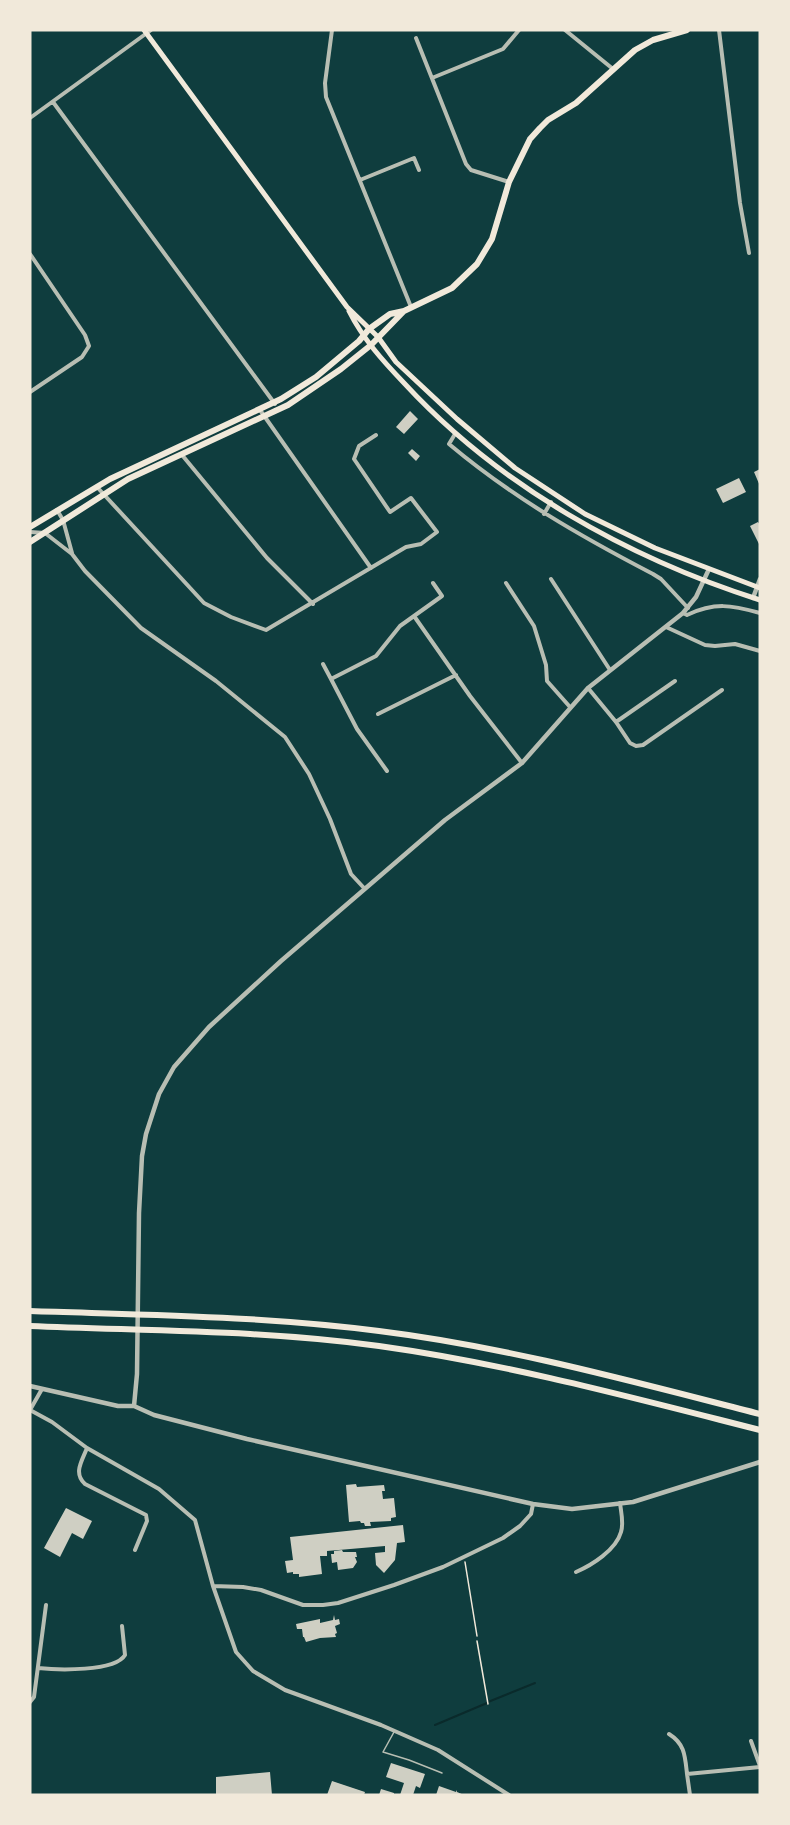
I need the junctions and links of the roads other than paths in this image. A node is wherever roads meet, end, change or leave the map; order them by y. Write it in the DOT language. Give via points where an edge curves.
graph roads {
  1 [pos="332,30"];
  2 [pos="519,30"];
  3 [pos="565,30"];
  4 [pos="687,30"];
  5 [pos="719,30"];
  6 [pos="147,31"];
  7 [pos="416,38"];
  8 [pos="613,69"];
  9 [pos="432,78"];
  10 [pos="53,102"];
  11 [pos="30,118"];
  12 [pos="419,170"];
  13 [pos="360,180"];
  14 [pos="509,182"];
  15 [pos="749,253"];
  16 [pos="30,254"];
  17 [pos="347,307"];
  18 [pos="412,308"];
  19 [pos="404,311"];
  20 [pos="369,329"];
  21 [pos="363,336"];
  22 [pos="378,337"];
  23 [pos="371,345"];
  24 [pos="30,392"];
  25 [pos="274,403"];
  26 [pos="260,410"];
  27 [pos="278,410"];
  28 [pos="265,417"];
  29 [pos="455,434"];
  30 [pos="376,435"];
  31 [pos="182,454"];
  32 [pos="97,486"];
  33 [pos="103,494"];
  34 [pos="551,502"];
  35 [pos="57,510"];
  36 [pos="544,514"];
  37 [pos="63,520"];
  38 [pos="30,526"];
  39 [pos="30,532"];
  40 [pos="45,533"];
  41 [pos="30,542"];
  42 [pos="72,554"];
  43 [pos="371,568"];
  44 [pos="710,569"];
  45 [pos="551,579"];
  46 [pos="760,579"];
  47 [pos="704,581"];
  48 [pos="433,583"];
  49 [pos="506,583"];
  50 [pos="759,587"];
  51 [pos="753,598"];
  52 [pos="760,600"];
  53 [pos="313,604"];
  54 [pos="688,608"];
  55 [pos="683,613"];
  56 [pos="760,613"];
  57 [pos="414,616"];
  58 [pos="666,627"];
  59 [pos="760,651"];
  60 [pos="323,664"];
  61 [pos="610,670"];
  62 [pos="456,675"];
  63 [pos="331,679"];
  64 [pos="675,681"];
  65 [pos="588,688"];
  66 [pos="722,690"];
  67 [pos="570,706"];
  68 [pos="378,714"];
  69 [pos="616,722"];
  70 [pos="522,763"];
  71 [pos="387,771"];
  72 [pos="364,888"];
  73 [pos="30,1311"];
  74 [pos="30,1326"];
  75 [pos="30,1386"];
  76 [pos="42,1389"];
  77 [pos="134,1406"];
  78 [pos="30,1410"];
  79 [pos="760,1414"];
  80 [pos="760,1430"];
  81 [pos="87,1448"];
  82 [pos="760,1462"];
  83 [pos="620,1503"];
  84 [pos="533,1504"];
  85 [pos="135,1550"];
  86 [pos="576,1572"];
  87 [pos="213,1586"];
  88 [pos="46,1605"];
  89 [pos="122,1626"];
  90 [pos="38,1668"];
  91 [pos="30,1702"];
  92 [pos="394,1731"];
  93 [pos="669,1734"];
  94 [pos="751,1741"];
  95 [pos="760,1767"];
  96 [pos="442,1773"];
  97 [pos="687,1774"];
  98 [pos="509,1795"];
  99 [pos="690,1795"];
  1 -- 13 [label="street" via="324,90"];
  2 -- 9 [label="street" via="503,50"];
  3 -- 8 [label="street"];
  4 -- 8 [label="main road" via="653,40"];
  5 -- 15 [label="street"];
  6 -- 10 [label="street"];
  6 -- 17 [label="main road"];
  7 -- 9 [label="street"];
  8 -- 14 [label="main road" via="576,103 540,128 530,139"];
  9 -- 14 [label="street" via="466,164 471,170"];
  10 -- 11 [label="street"];
  10 -- 25 [label="street"];
  12 -- 13 [label="street" via="414,158"];
  13 -- 18 [label="street"];
  14 -- 18 [label="main road" via="492,239 477,264 452,288"];
  16 -- 24 [label="street" via="89,346 82,357"];
  17 -- 20 [label="main road"];
  17 -- 21 [label="main road"];
  18 -- 19 [label="main road"];
  19 -- 20 [label="main road" via="390,314"];
  19 -- 22 [label="main road"];
  20 -- 21 [label="main road"];
  20 -- 22 [label="main road"];
  21 -- 23 [label="main road"];
  21 -- 25 [label="main road" via="316,377"];
  22 -- 23 [label="main road"];
  22 -- 44 [label="main road" via="404,370 515,468 585,514"];
  23 -- 27 [label="main road" via="318,386"];
  23 -- 29 [label="main road"];
  25 -- 26 [label="main road"];
  25 -- 27 [label="street"];
  26 -- 28 [label="street"];
  26 -- 32 [label="main road"];
  27 -- 28 [label="main road"];
  28 -- 31 [label="main road"];
  28 -- 43 [label="street"];
  29 -- 34 [label="main road"];
  29 -- 36 [label="street" via="449,444"];
  30 -- 43 [label="street" via="359,446 354,459 390,512 411,498 437,532"];
  31 -- 33 [label="main road"];
  31 -- 53 [label="street" via="267,558"];
  32 -- 33 [label="street"];
  32 -- 35 [label="main road"];
  33 -- 37 [label="main road"];
  33 -- 53 [label="street" via="204,603 266,630"];
  34 -- 36 [label="street"];
  34 -- 47 [label="main road" via="648,557"];
  35 -- 37 [label="street"];
  35 -- 38 [label="main road"];
  36 -- 54 [label="street" via="661,579"];
  37 -- 40 [label="main road"];
  37 -- 42 [label="street"];
  39 -- 40 [label="street"];
  40 -- 41 [label="main road"];
  40 -- 42 [label="street"];
  42 -- 72 [label="street" via="141,628 216,681 285,737 309,774 351,874"];
  43 -- 53 [label="street"];
  44 -- 47 [label="street"];
  44 -- 50 [label="main road"];
  45 -- 61 [label="street"];
  46 -- 50 [label="street"];
  47 -- 51 [label="main road"];
  47 -- 54 [label="street"];
  48 -- 57 [label="street" via="442,596"];
  49 -- 67 [label="street" via="534,626 547,681"];
  50 -- 51 [label="street"];
  51 -- 52 [label="main road"];
  54 -- 55 [label="street"];
  55 -- 56 [label="street" via="723,605"];
  55 -- 58 [label="street"];
  57 -- 62 [label="street"];
  57 -- 63 [label="street" via="400,626 376,656"];
  58 -- 59 [label="street" via="705,645 735,644"];
  58 -- 61 [label="street"];
  60 -- 63 [label="street"];
  61 -- 65 [label="street"];
  62 -- 68 [label="street"];
  62 -- 70 [label="street"];
  63 -- 71 [label="street" via="357,729"];
  64 -- 69 [label="street"];
  65 -- 67 [label="street"];
  65 -- 69 [label="street"];
  66 -- 69 [label="street" via="643,745 630,742"];
  67 -- 70 [label="street"];
  70 -- 72 [label="street" via="445,820"];
  72 -- 77 [label="street" via="209,1027 174,1067 159,1094 142,1156"];
  73 -- 79 [label="main road" via="227,1317 380,1331 534,1358"];
  74 -- 80 [label="main road" via="269,1335 377,1346 584,1385"];
  75 -- 76 [label="street"];
  76 -- 77 [label="street"];
  76 -- 78 [label="street"];
  77 -- 84 [label="street" via="154,1415 247,1439"];
  78 -- 81 [label="street"];
  81 -- 85 [label="street" via="79,1479 146,1515"];
  81 -- 87 [label="street" via="159,1488 195,1520"];
  82 -- 83 [label="street"];
  83 -- 84 [label="street" via="572,1509"];
  83 -- 86 [label="street" via="619,1538 596,1563"];
  84 -- 87 [label="street" via="531,1514 503,1538 443,1567 338,1603 303,1605 261,1590"];
  87 -- 92 [label="street" via="236,1652 253,1671 285,1690"];
  88 -- 90 [label="street"];
  89 -- 90 [label="street" via="125,1655 118,1663 68,1670"];
  90 -- 91 [label="street"];
  92 -- 96 [label="lane" via="383,1752"];
  92 -- 98 [label="street" via="438,1750"];
  93 -- 97 [label="street" via="679,1740 685,1751"];
  94 -- 95 [label="street"];
  95 -- 97 [label="street"];
  97 -- 99 [label="street"];
}
